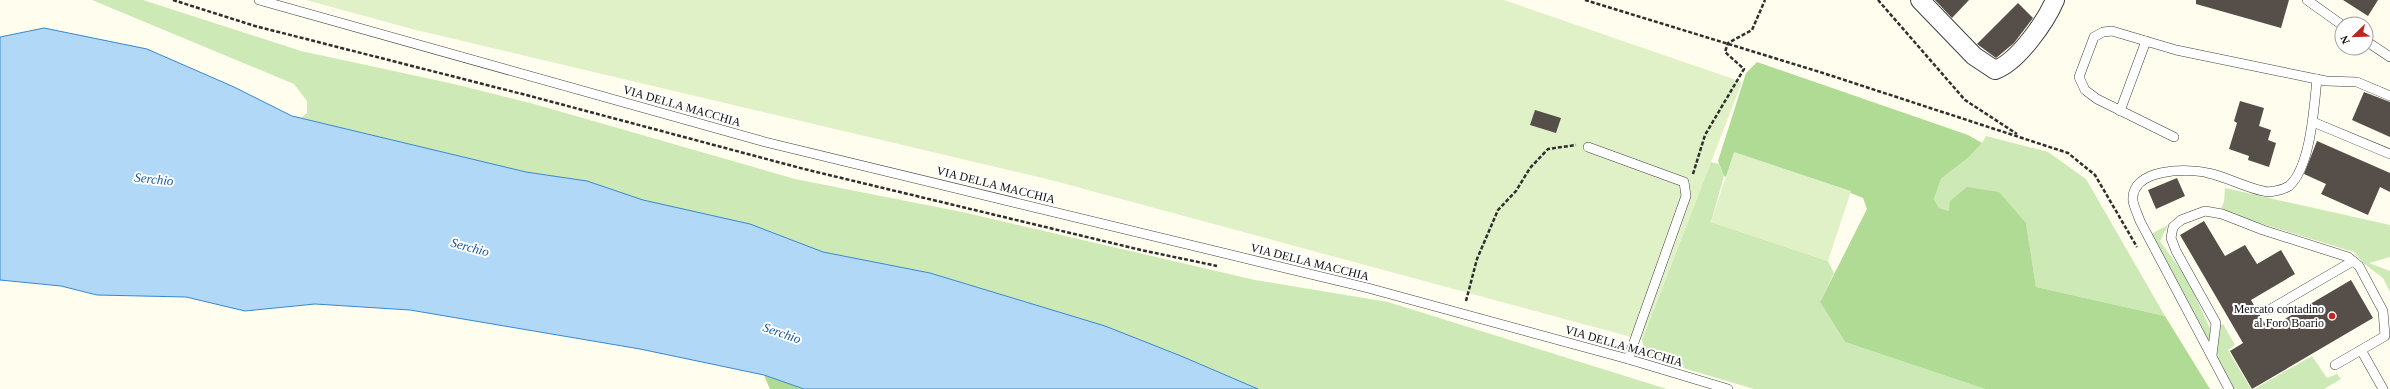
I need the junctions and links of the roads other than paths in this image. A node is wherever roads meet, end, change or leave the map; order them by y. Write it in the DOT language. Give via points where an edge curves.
graph roads {
  1 [pos="259,0"];
  2 [pos="1920,0"];
  3 [pos="2055,0"];
  4 [pos="2307,0"];
  5 [pos="2334,19"];
  6 [pos="2146,41"];
  7 [pos="2374,46"];
  8 [pos="2390,57"];
  9 [pos="2317,79"];
  10 [pos="2390,96"];
  11 [pos="2120,111"];
  12 [pos="2312,122"];
  13 [pos="2174,137"];
  14 [pos="1588,147"];
  15 [pos="2390,154"];
  16 [pos="2353,261"];
  17 [pos="2269,310"];
  18 [pos="2361,350"];
  19 [pos="2212,355"];
  20 [pos="1628,358"];
  21 [pos="2335,365"];
  22 [pos="1728,389"];
  23 [pos="2229,389"];
  24 [pos="2383,389"];
  1 -- 20 [label="lane, VIA DELLA MACCHIA" via="765,142 1368,288"];
  2 -- 3 [label="street" via="1974,56 1995,70 2021,51 2051,11"];
  4 -- 5 [label="lane"];
  6 -- 9 [label="lane" via="2176,50"];
  6 -- 11 [label="lane"];
  6 -- 11 [label="lane" via="2103,32 2094,37 2079,77 2085,90"];
  7 -- 8 [label="lane"];
  9 -- 10 [label="lane" via="2357,82"];
  9 -- 12 [label="lane"];
  11 -- 13 [label="lane"];
  12 -- 15 [label="lane"];
  12 -- 19 [label="lane" via="2311,136 2296,177 2280,190 2264,192 2208,172 2184,170 2151,176 2137,185 2133,200 2140,221"];
  14 -- 20 [label="lane" via="1684,182 1686,196"];
  16 -- 17 [label="lane"];
  16 -- 18 [label="lane" via="2359,266 2383,311 2385,336"];
  16 -- 19 [label="lane" via="2348,257 2222,214 2205,211 2180,220 2174,227 2171,238 2216,323"];
  18 -- 21 [label="lane"];
  18 -- 24 [label="lane"];
  19 -- 23 [label="lane"];
  20 -- 22 [label="lane, VIA DELLA MACCHIA"];
}
